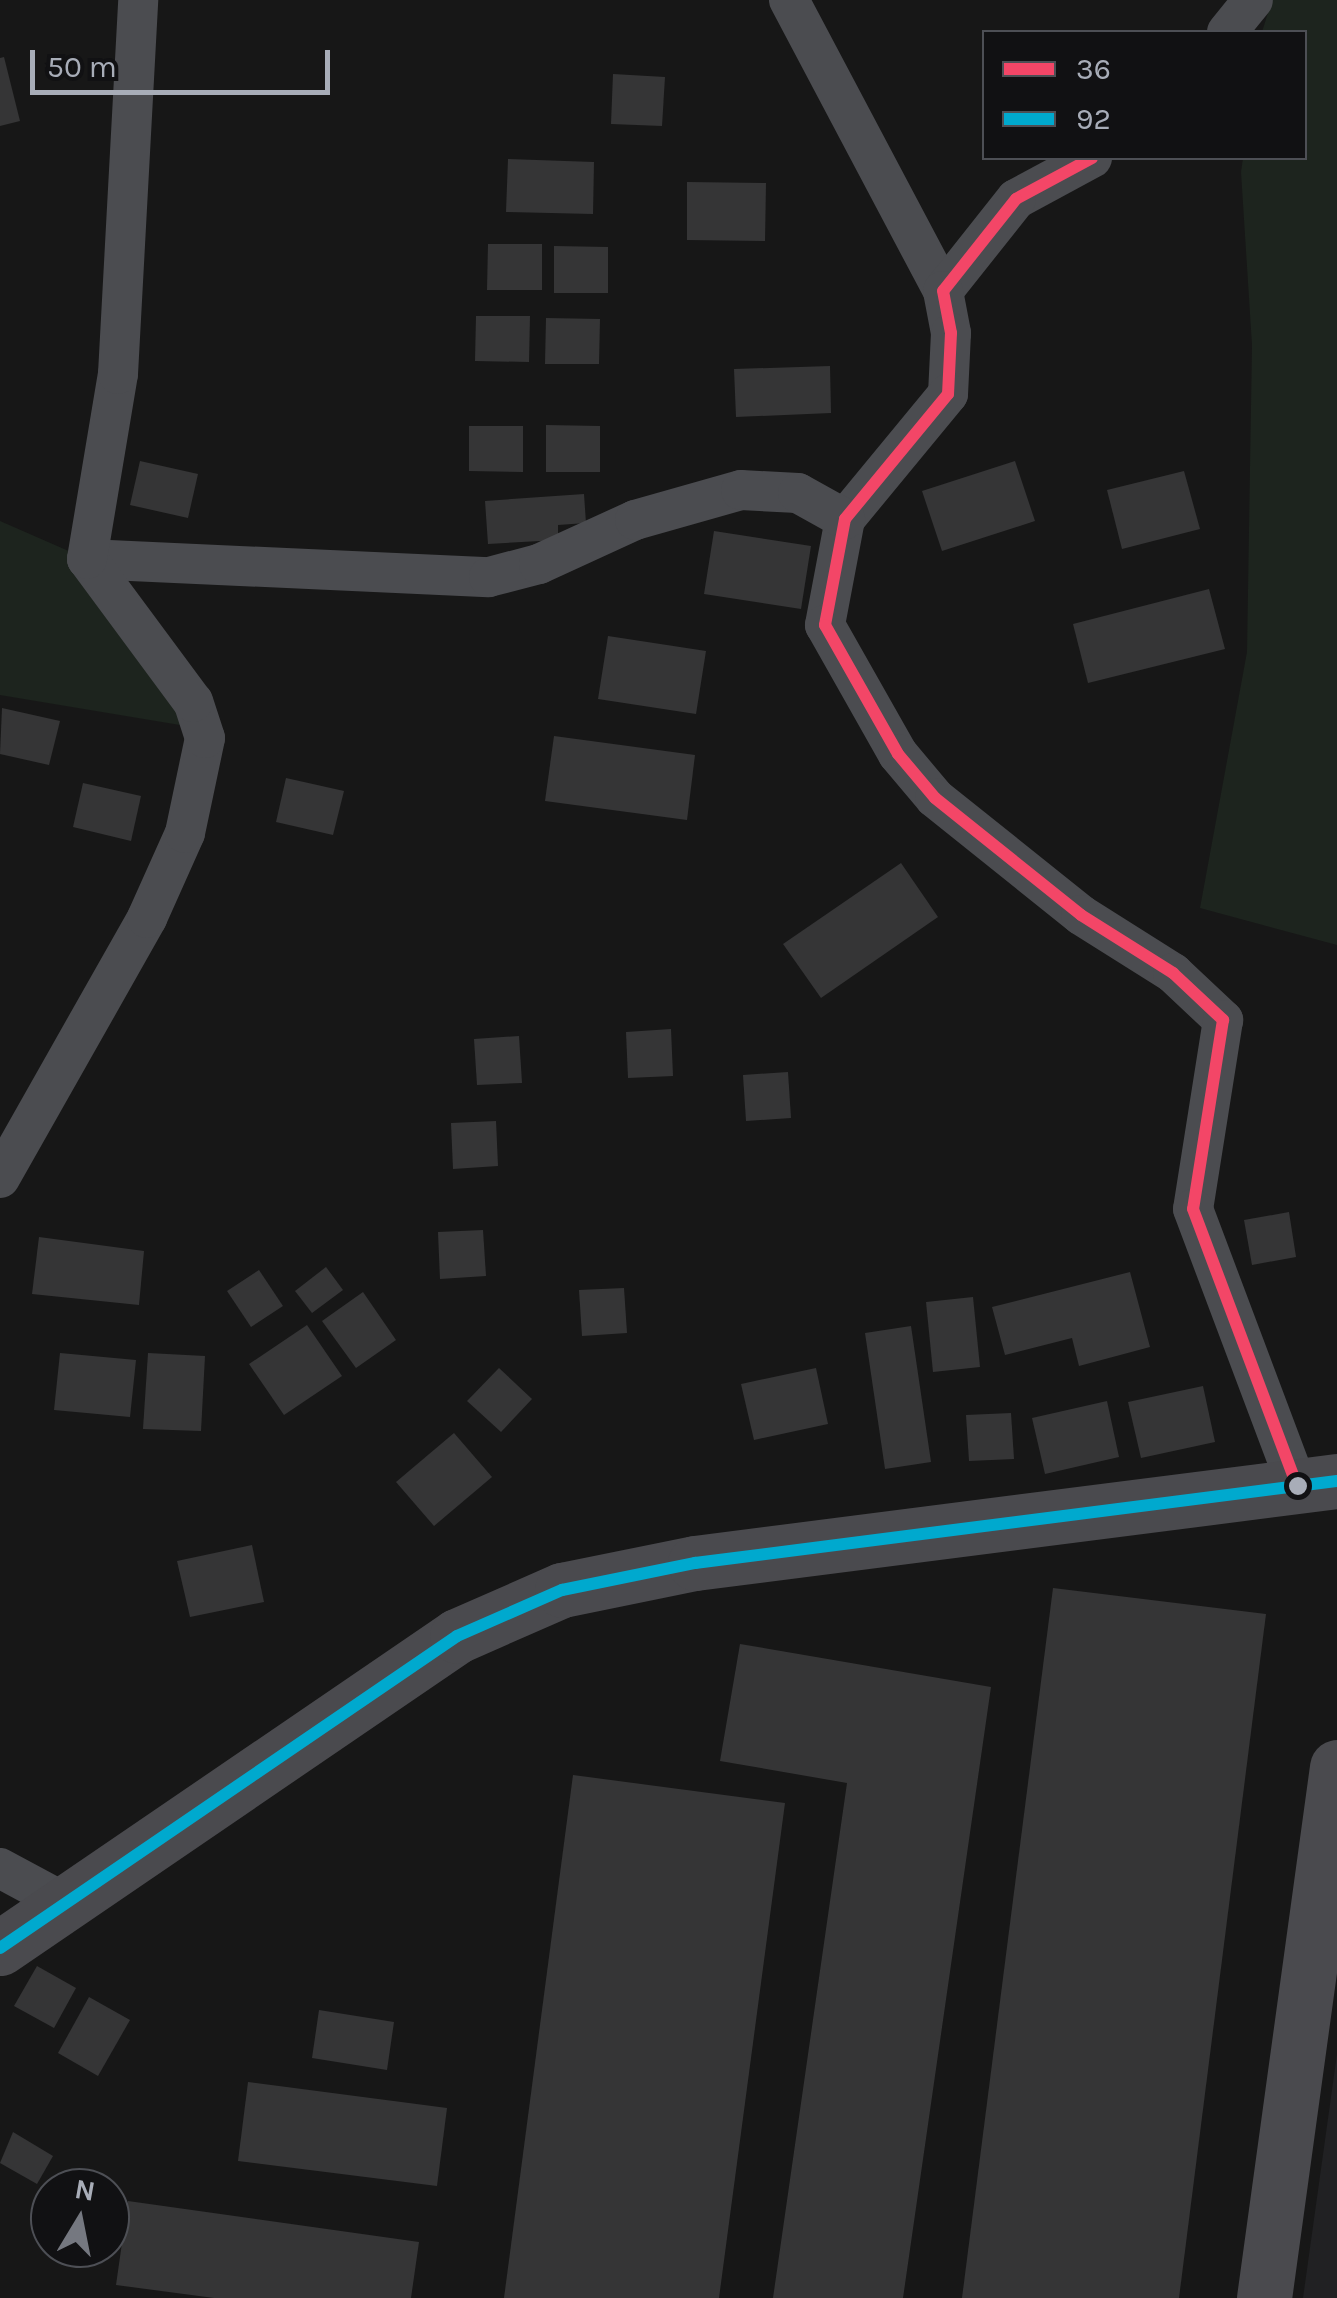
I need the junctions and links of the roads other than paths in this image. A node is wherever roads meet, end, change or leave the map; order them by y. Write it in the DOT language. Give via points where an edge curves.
graph roads {
  1 [pos="138,0"];
  2 [pos="788,0"];
  3 [pos="1253,0"];
  4 [pos="1229,30"];
  5 [pos="1088,160"];
  6 [pos="943,292"];
  7 [pos="844,520"];
  8 [pos="86,559"];
  9 [pos="0,1178"];
  10 [pos="1317,1484"];
  11 [pos="1337,1767"];
  12 [pos="0,1868"];
  13 [pos="65,1903"];
  14 [pos="0,1948"];
  15 [pos="1264,2298"];
  1 -- 8 [label="street" via="118,374"];
  2 -- 6 [label="street"];
  3 -- 4 [label="street"];
  5 -- 6 [label="street" via="1016,199"];
  6 -- 7 [label="street" via="951,332 948,394"];
  7 -- 8 [label="street" via="798,493 741,490 634,520 538,564 489,578"];
  7 -- 10 [label="street" via="825,625 898,754 935,798 1082,915 1173,973 1222,1020 1193,1208"];
  8 -- 9 [label="street" via="193,702 205,738 185,833 147,918"];
  10 -- 13 [label="main road" via="695,1563 562,1590 457,1636"];
  11 -- 15 [label="main road"];
  12 -- 13 [label="street"];
  13 -- 14 [label="main road"];
}
